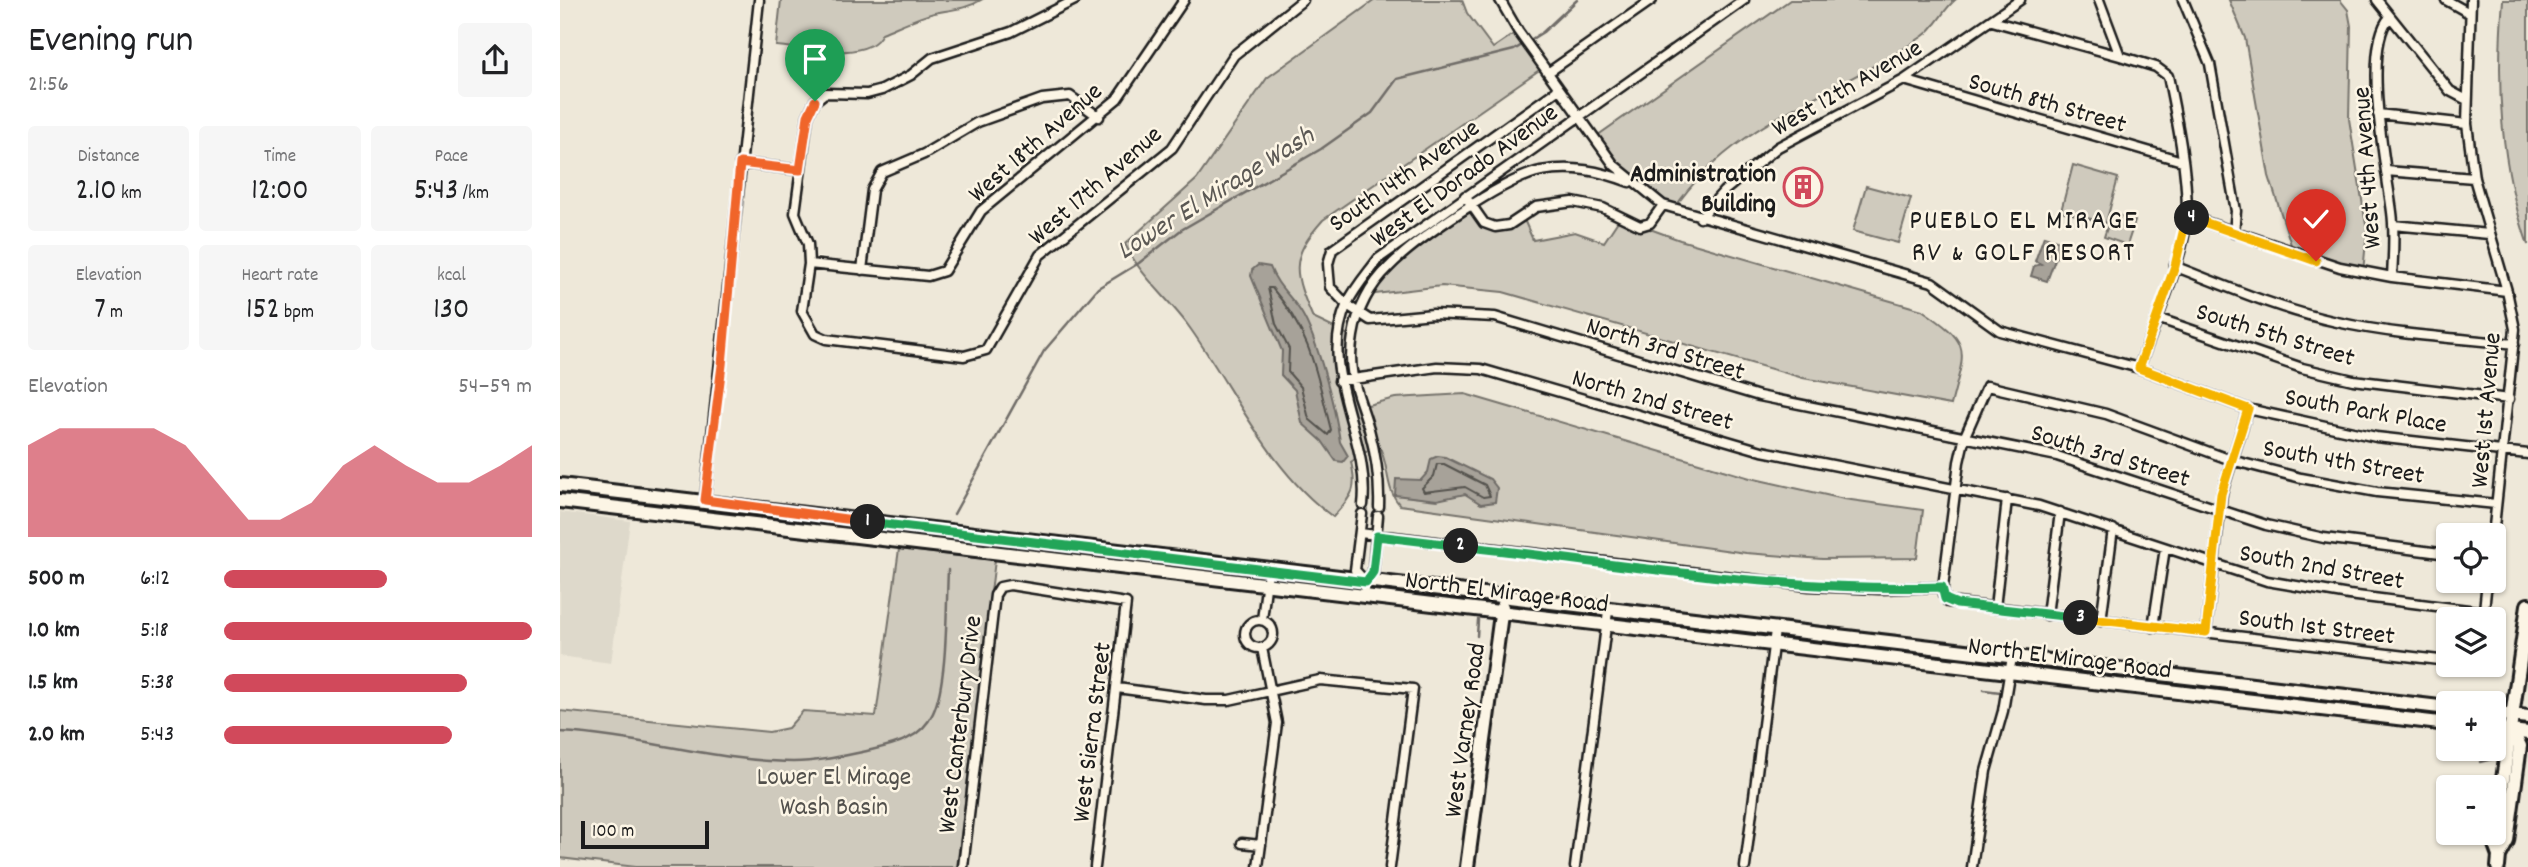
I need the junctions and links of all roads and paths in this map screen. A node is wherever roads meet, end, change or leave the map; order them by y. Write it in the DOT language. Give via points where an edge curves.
graph roads {
  1 [pos="758,0"];
  2 [pos="1075,0"];
  3 [pos="1184,0"];
  4 [pos="1285,0"];
  5 [pos="1303,0"];
  6 [pos="1500,0"];
  7 [pos="1652,0"];
  8 [pos="1744,0"];
  9 [pos="2020,0"];
  10 [pos="2099,0"];
  11 [pos="2183,0"];
  12 [pos="2377,0"];
  13 [pos="2446,0"];
  14 [pos="2471,0"];
  15 [pos="1292,8"];
  16 [pos="2469,13"];
  17 [pos="2390,17"];
  18 [pos="1992,21"];
  19 [pos="2120,56"];
  20 [pos="1549,72"];
  21 [pos="1904,80"];
  22 [pos="1559,89"];
  23 [pos="2467,100"];
  24 [pos="2378,114"];
  25 [pos="1099,117"];
  26 [pos="1579,117"];
  27 [pos="2467,124"];
  28 [pos="2182,161"];
  29 [pos="740,163"];
  30 [pos="800,170"];
  31 [pos="2386,171"];
  32 [pos="2474,178"];
  33 [pos="1635,185"];
  34 [pos="1465,197"];
  35 [pos="1473,205"];
  36 [pos="1663,205"];
  37 [pos="2187,216"];
  38 [pos="1700,218"];
  39 [pos="2393,225"];
  40 [pos="2234,233"];
  41 [pos="2490,234"];
  42 [pos="809,264"];
  43 [pos="2175,266"];
  44 [pos="862,270"];
  45 [pos="2392,277"];
  46 [pos="2507,290"];
  47 [pos="1347,305"];
  48 [pos="1358,312"];
  49 [pos="2157,318"];
  50 [pos="2514,344"];
  51 [pos="2139,368"];
  52 [pos="1352,379"];
  53 [pos="1339,381"];
  54 [pos="2509,399"];
  55 [pos="2248,409"];
  56 [pos="1965,436"];
  57 [pos="2502,451"];
  58 [pos="2528,454"];
  59 [pos="2231,460"];
  60 [pos="560,485"];
  61 [pos="1955,489"];
  62 [pos="2007,499"];
  63 [pos="705,500"];
  64 [pos="560,501"];
  65 [pos="2496,504"];
  66 [pos="2220,511"];
  67 [pos="2060,512"];
  68 [pos="2494,523"];
  69 [pos="2113,529"];
  70 [pos="1360,533"];
  71 [pos="1377,536"];
  72 [pos="2165,548"];
  73 [pos="2436,552"];
  74 [pos="2214,566"];
  75 [pos="1268,571"];
  76 [pos="1366,582"];
  77 [pos="1266,585"];
  78 [pos="1942,587"];
  79 [pos="1364,597"];
  80 [pos="1503,598"];
  81 [pos="1126,603"];
  82 [pos="2528,605"];
  83 [pos="1995,608"];
  84 [pos="2436,609"];
  85 [pos="1608,611"];
  86 [pos="1502,613"];
  87 [pos="2047,615"];
  88 [pos="1262,620"];
  89 [pos="2101,621"];
  90 [pos="1606,624"];
  91 [pos="2153,626"];
  92 [pos="1775,630"];
  93 [pos="2206,632"];
  94 [pos="1773,644"];
  95 [pos="1262,648"];
  96 [pos="2012,657"];
  97 [pos="2436,660"];
  98 [pos="2010,671"];
  99 [pos="1117,688"];
  100 [pos="1271,690"];
  101 [pos="2436,707"];
  102 [pos="2528,717"];
  103 [pos="2506,720"];
  104 [pos="2436,723"];
  105 [pos="2513,724"];
  106 [pos="2506,726"];
  107 [pos="2528,733"];
  108 [pos="1242,843"];
  109 [pos="1261,845"];
  110 [pos="2498,861"];
  111 [pos="963,867"];
  112 [pos="1095,867"];
  113 [pos="1258,867"];
  114 [pos="1390,867"];
  115 [pos="1467,867"];
  116 [pos="1575,867"];
  117 [pos="1745,867"];
  118 [pos="1972,867"];
  1 -- 29 [label="street"];
  2 -- 30 [label="street, West 17th Avenue" via="1011,33 932,58 882,90 825,93 808,116"];
  3 -- 25 [label="street, West 18th Avenue" via="1117,99"];
  4 -- 15 [label="street"];
  5 -- 15 [label="street, West 17th Avenue"];
  6 -- 20 [label="street"];
  7 -- 20 [label="street"];
  8 -- 26 [label="street, West El Dorado Avenue"];
  9 -- 18 [label="street, West 12th Avenue"];
  10 -- 19 [label="street"];
  11 -- 40 [label="street" via="2210,64 2236,211"];
  12 -- 17 [label="street"];
  13 -- 16 [label="street"];
  14 -- 16 [label="street, West 1st Avenue"];
  15 -- 42 [label="street, West 17th Avenue" via="1234,55 1172,148 1040,255 992,343 980,353 964,356 815,334 802,311"];
  16 -- 23 [label="street, West 1st Avenue"];
  17 -- 23 [label="street" via="2450,92"];
  17 -- 24 [label="street, West 4th Avenue" via="2380,39"];
  18 -- 19 [label="street"];
  18 -- 21 [label="street, West 12th Avenue"];
  19 -- 28 [label="street" via="2156,67 2168,76"];
  20 -- 22 [label="street"];
  21 -- 28 [label="street, South 8th Street"];
  21 -- 38 [label="street, West 12th Avenue" via="1779,148 1724,191"];
  22 -- 26 [label="street"];
  22 -- 47 [label="street, South 14th Avenue" via="1332,250 1330,287"];
  23 -- 27 [label="street, West 1st Avenue"];
  24 -- 27 [label="street"];
  24 -- 31 [label="street, West 4th Avenue"];
  25 -- 44 [label="street, West 18th Avenue" via="981,211 944,271 928,276"];
  25 -- 44 [label="street" via="1070,96 1042,99 978,122 882,172 872,190"];
  26 -- 33 [label="street"];
  26 -- 34 [label="street, West El Dorado Avenue"];
  27 -- 32 [label="street, West 1st Avenue"];
  28 -- 37 [label="street"];
  29 -- 30 [label="street"];
  29 -- 63 [label="street"];
  30 -- 42 [label="street, West 17th Avenue" via="795,213 808,244"];
  31 -- 32 [label="street"];
  31 -- 39 [label="street, West 4th Avenue"];
  32 -- 41 [label="street, West 1st Avenue"];
  33 -- 35 [label="street, West El Dorado Avenue" via="1605,173 1558,169 1523,177"];
  33 -- 36 [label="street"];
  34 -- 35 [label="street"];
  34 -- 47 [label="street, West El Dorado Avenue" via="1378,259"];
  35 -- 36 [label="street" via="1484,223 1502,228 1536,207 1573,202 1645,225"];
  35 -- 48 [label="street, West El Dorado Avenue" via="1388,267"];
  36 -- 38 [label="street"];
  37 -- 40 [label="street"];
  37 -- 43 [label="street"];
  38 -- 51 [label="street, South Park Place" via="1931,282 2000,331"];
  39 -- 41 [label="street"];
  39 -- 45 [label="street, West 4th Avenue"];
  40 -- 45 [label="street" via="2316,261"];
  41 -- 46 [label="street, West 1st Avenue"];
  42 -- 44 [label="street, West 18th Avenue"];
  43 -- 49 [label="street"];
  43 -- 50 [label="street" via="2278,306 2336,322"];
  45 -- 46 [label="street"];
  46 -- 50 [label="street, West 1st Avenue"];
  47 -- 48 [label="street, South 14th Avenue"];
  47 -- 53 [label="street, West El Dorado Avenue" via="1337,350"];
  48 -- 52 [label="street, West El Dorado Avenue"];
  48 -- 56 [label="street, North 3rd Street" via="1370,320 1452,313 1495,317 1759,396"];
  49 -- 51 [label="street"];
  49 -- 54 [label="street, South 5th Street" via="2302,368 2353,380"];
  50 -- 54 [label="street, West 1st Avenue"];
  51 -- 55 [label="street, South Park Place"];
  52 -- 53 [label="street, North 2nd Street"];
  52 -- 61 [label="street, North 2nd Street" via="1437,366 1481,369 1762,451"];
  52 -- 71 [label="street, West El Dorado Avenue" via="1375,452"];
  53 -- 70 [label="street, West El Dorado Avenue" via="1363,457"];
  54 -- 57 [label="street, West 1st Avenue"];
  55 -- 57 [label="street, South Park Place" via="2376,437"];
  55 -- 59 [label="street"];
  56 -- 59 [label="street, South 4th Street" via="1987,386 2106,414"];
  56 -- 61 [label="street"];
  56 -- 66 [label="street, South 3rd Street" via="2057,456"];
  57 -- 58 [label="street, South Park Place"];
  57 -- 65 [label="street, West 1st Avenue"];
  59 -- 65 [label="street, South 4th Street" via="2377,492"];
  59 -- 66 [label="street"];
  60 -- 63 [label="main road, North El Mirage Road"];
  61 -- 62 [label="street, South 2nd Street"];
  61 -- 78 [label="street"];
  62 -- 67 [label="street, South 2nd Street"];
  62 -- 83 [label="street"];
  63 -- 75 [label="main road, North El Mirage Road"];
  64 -- 77 [label="main road, North El Mirage Road"];
  65 -- 68 [label="street, West 1st Avenue"];
  66 -- 73 [label="street, South 3rd Street" via="2324,538"];
  66 -- 74 [label="street"];
  67 -- 69 [label="street, South 2nd Street"];
  67 -- 87 [label="street"];
  69 -- 72 [label="street, South 2nd Street"];
  69 -- 89 [label="street"];
  70 -- 71 [label="street"];
  70 -- 76 [label="street, West El Dorado Avenue" via="1355,570"];
  71 -- 76 [label="street, West El Dorado Avenue" via="1373,572"];
  71 -- 78 [label="street" via="1809,586"];
  72 -- 74 [label="street, South 2nd Street"];
  72 -- 91 [label="street"];
  74 -- 84 [label="street, South 2nd Street" via="2267,580"];
  74 -- 93 [label="street"];
  75 -- 76 [label="main road, North El Mirage Road"];
  75 -- 77 [label="street"];
  76 -- 79 [label="street, West El Dorado Avenue"];
  76 -- 80 [label="main road, North El Mirage Road"];
  77 -- 79 [label="main road, North El Mirage Road"];
  77 -- 88 [label="street"];
  78 -- 83 [label="street, South 1st Street" via="1948,602"];
  79 -- 86 [label="main road, North El Mirage Road"];
  80 -- 85 [label="main road, North El Mirage Road"];
  80 -- 86 [label="main road, West Varney Road"];
  81 -- 99 [label="street, West Sierra Street"];
  81 -- 111 [label="street, West Canterbury Drive" via="1010,585 1000,587 995,595"];
  82 -- 105 [label="main road"];
  83 -- 87 [label="street, South 1st Street"];
  85 -- 90 [label="street"];
  85 -- 92 [label="main road, North El Mirage Road"];
  86 -- 90 [label="main road, North El Mirage Road"];
  86 -- 115 [label="main road, West Varney Road"];
  87 -- 89 [label="street, South 1st Street"];
  88 -- 95 [label="street" via="1270,624 1273,634"];
  88 -- 95 [label="street" via="1249,624 1245,632 1250,644"];
  89 -- 91 [label="street, South 1st Street"];
  90 -- 94 [label="main road, North El Mirage Road"];
  90 -- 116 [label="street"];
  91 -- 93 [label="street, South 1st Street"];
  92 -- 94 [label="street"];
  92 -- 96 [label="main road, North El Mirage Road"];
  93 -- 97 [label="street, South 1st Street"];
  94 -- 98 [label="main road, North El Mirage Road"];
  94 -- 117 [label="street"];
  95 -- 100 [label="street"];
  96 -- 98 [label="street"];
  96 -- 101 [label="main road, North El Mirage Road"];
  98 -- 104 [label="main road, North El Mirage Road"];
  98 -- 118 [label="street" via="1986,771"];
  99 -- 100 [label="street" via="1206,701"];
  99 -- 112 [label="street, West Sierra Street"];
  100 -- 109 [label="street" via="1277,723"];
  100 -- 114 [label="street" via="1320,680 1413,689"];
  102 -- 105 [label="main road"];
  103 -- 105 [label="main road"];
  105 -- 106 [label="main road"];
  105 -- 107 [label="main road"];
  105 -- 110 [label="main road" via="2494,842"];
  108 -- 109 [label="street"];
  109 -- 113 [label="street"];
}
